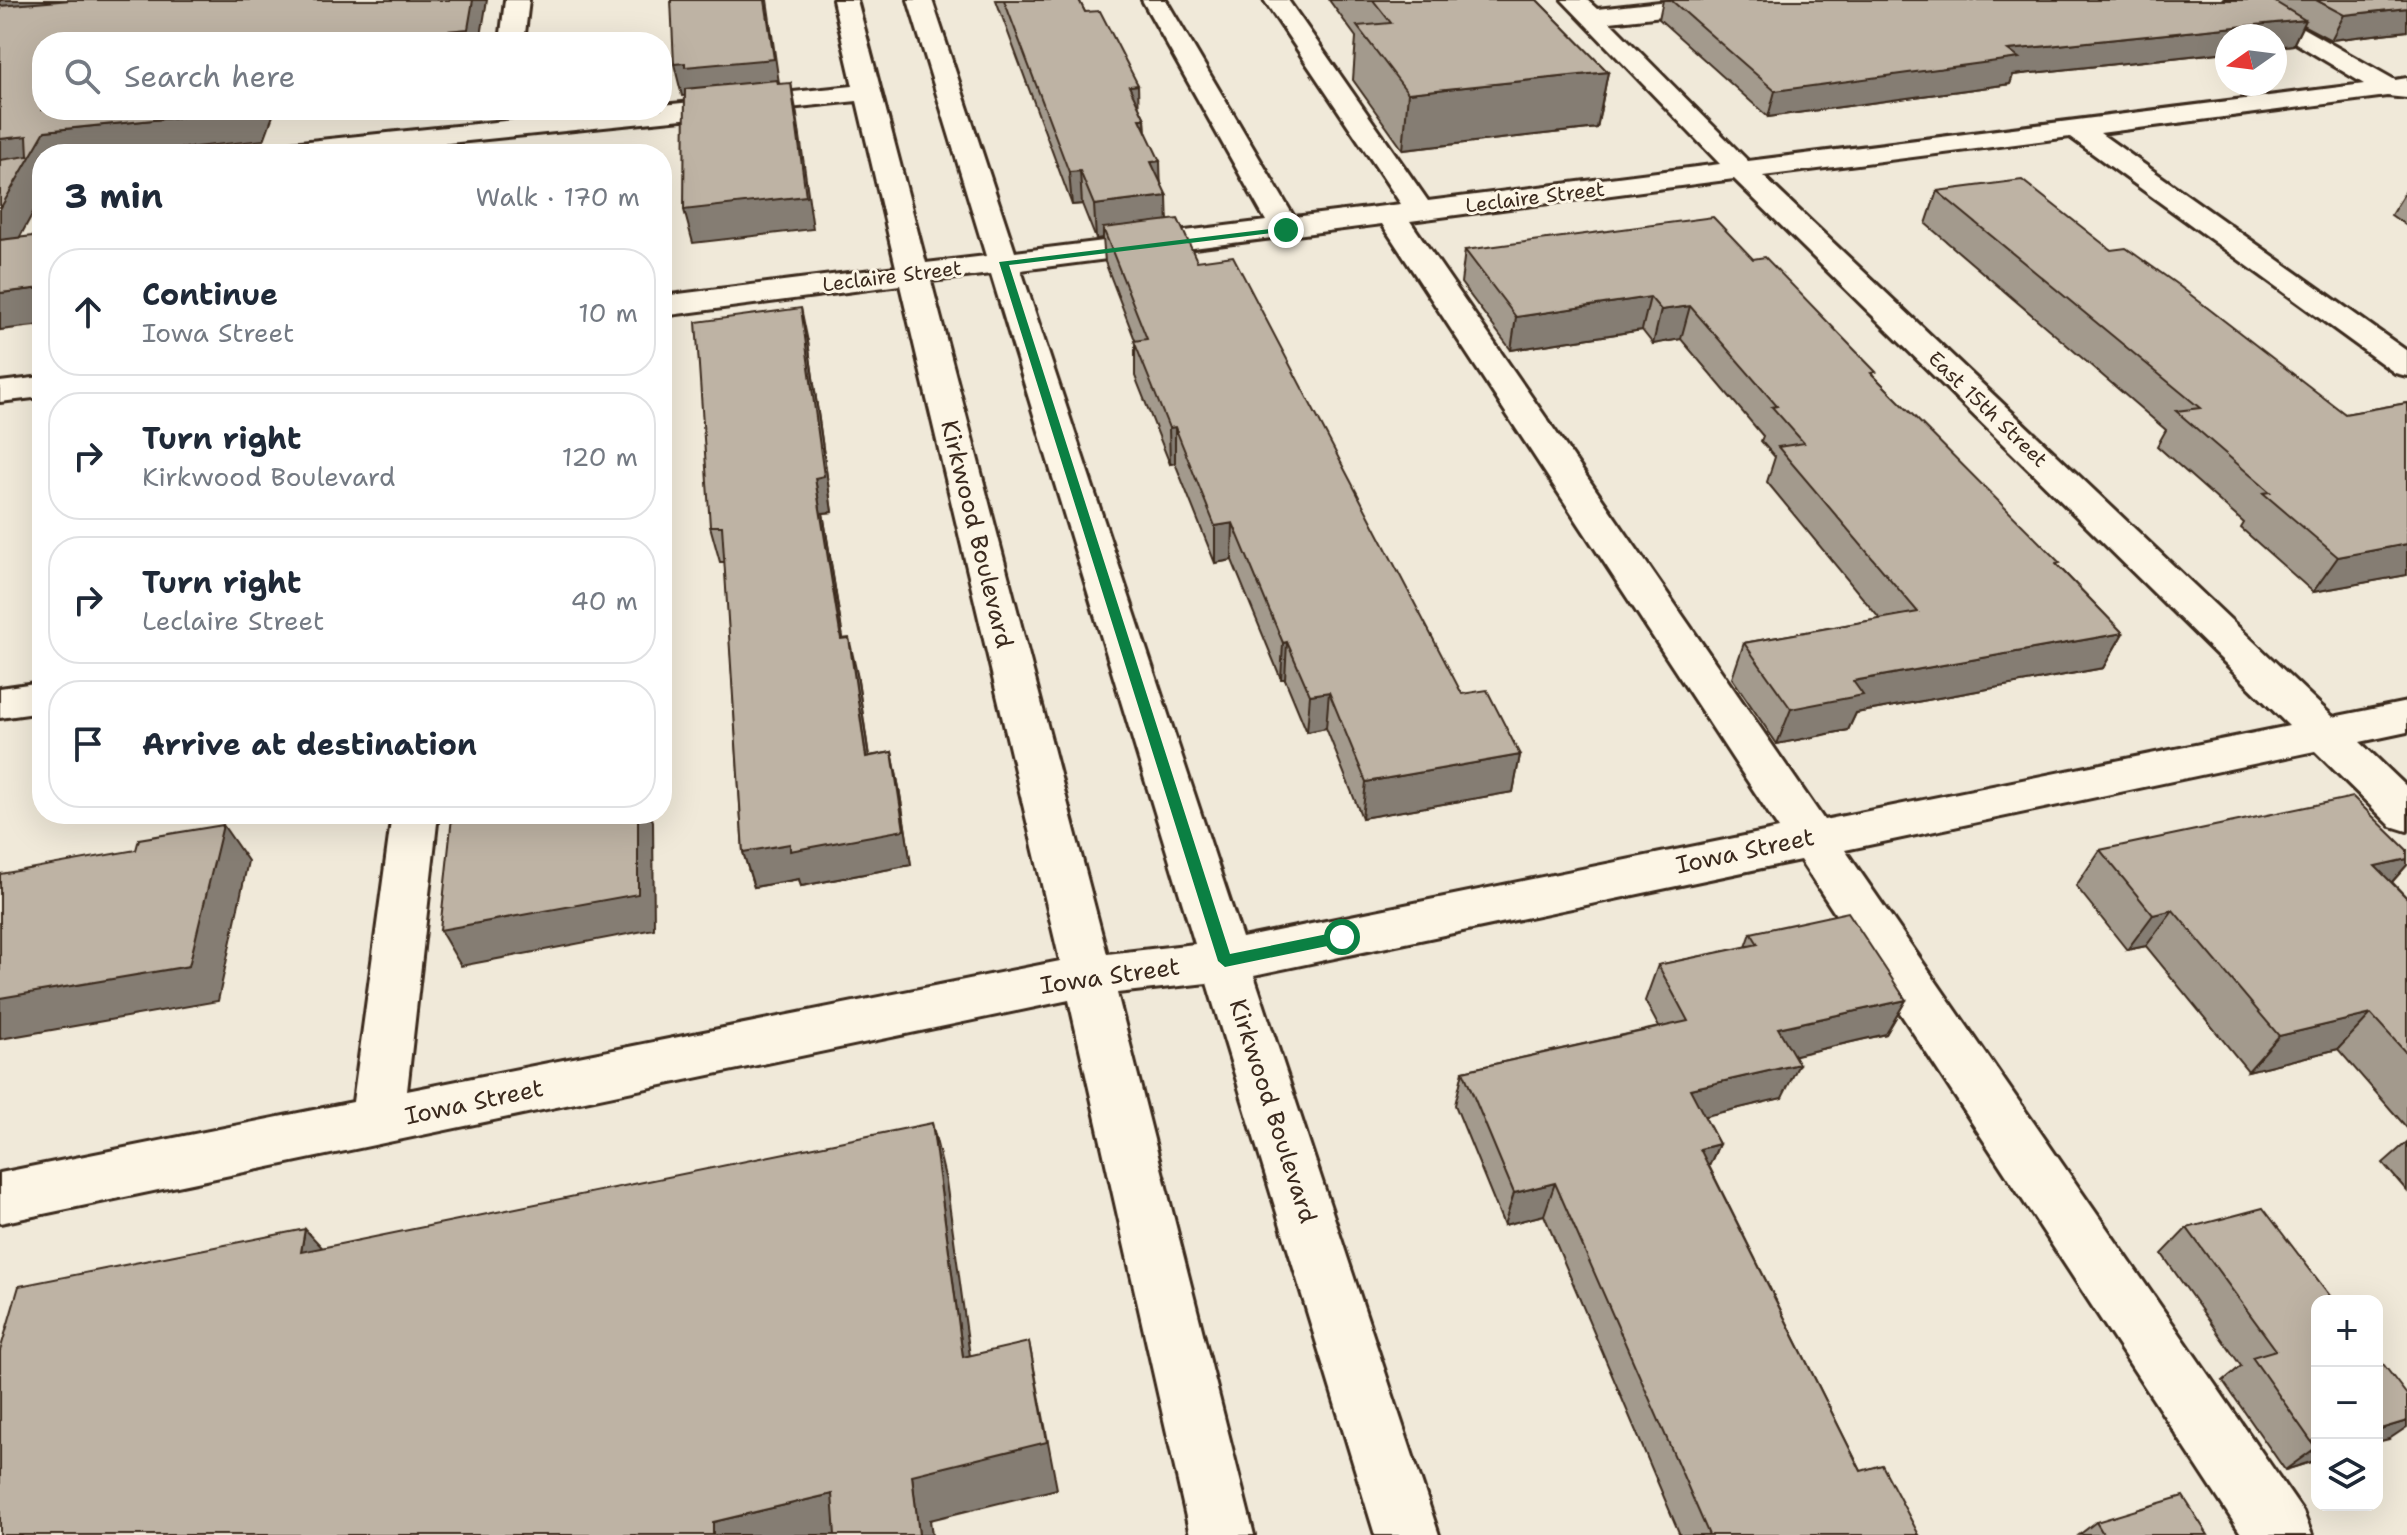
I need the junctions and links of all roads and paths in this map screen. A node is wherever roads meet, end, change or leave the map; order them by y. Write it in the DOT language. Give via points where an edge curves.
graph roads {
  1 [pos="517,0"];
  2 [pos="845,0"];
  3 [pos="920,0"];
  4 [pos="1154,0"];
  5 [pos="1276,0"];
  6 [pos="1741,0"];
  7 [pos="2236,0"];
  8 [pos="1583,8"];
  9 [pos="513,32"];
  10 [pos="2402,90"];
  11 [pos="867,92"];
  12 [pos="672,113"];
  13 [pos="604,120"];
  14 [pos="2074,127"];
  15 [pos="501,131"];
  16 [pos="365,144"];
  17 [pos="1742,171"];
  18 [pos="1406,213"];
  19 [pos="1286,230"];
  20 [pos="1004,262"];
  21 [pos="911,274"];
  22 [pos="672,305"];
  23 [pos="2407,366"];
  24 [pos="32,388"];
  25 [pos="0,392"];
  26 [pos="32,698"];
  27 [pos="0,703"];
  28 [pos="2407,717"];
  29 [pos="2324,733"];
  30 [pos="2407,814"];
  31 [pos="414,824"];
  32 [pos="1810,837"];
  33 [pos="1225,961"];
  34 [pos="1088,976"];
  35 [pos="377,1122"];
  36 [pos="0,1198"];
  37 [pos="1222,1535"];
  38 [pos="1407,1535"];
  39 [pos="2280,1535"];
  1 -- 9 [label="street"];
  2 -- 11 [label="street, Kirkwood Boulevard"];
  3 -- 20 [label="street, Kirkwood Boulevard"];
  4 -- 19 [label="street"];
  5 -- 18 [label="street"];
  6 -- 8 [label="street"];
  7 -- 10 [label="street"];
  8 -- 17 [label="street, East 15th Street"];
  10 -- 14 [label="street, Leclaire Street"];
  11 -- 12 [label="street"];
  11 -- 21 [label="street, Kirkwood Boulevard"];
  13 -- 15 [label="street"];
  14 -- 17 [label="street, Leclaire Street"];
  14 -- 23 [label="street"];
  15 -- 16 [label="street"];
  17 -- 18 [label="street, Leclaire Street"];
  17 -- 29 [label="street, East 15th Street"];
  18 -- 19 [label="street, Leclaire Street"];
  18 -- 32 [label="street"];
  19 -- 20 [label="street, Leclaire Street"];
  20 -- 21 [label="street, Leclaire Street"];
  20 -- 33 [label="street, Kirkwood Boulevard"];
  21 -- 22 [label="street, Leclaire Street"];
  21 -- 34 [label="street, Kirkwood Boulevard"];
  24 -- 25 [label="street"];
  26 -- 27 [label="street"];
  28 -- 29 [label="street, Iowa Street"];
  29 -- 30 [label="street, East 15th Street"];
  29 -- 32 [label="street, Iowa Street"];
  31 -- 35 [label="street"];
  32 -- 33 [label="street, Iowa Street"];
  32 -- 39 [label="street"];
  33 -- 34 [label="street, Iowa Street"];
  33 -- 38 [label="street, Kirkwood Boulevard"];
  34 -- 35 [label="street, Iowa Street"];
  34 -- 37 [label="street, Kirkwood Boulevard"];
  35 -- 36 [label="street, Iowa Street"];
}
